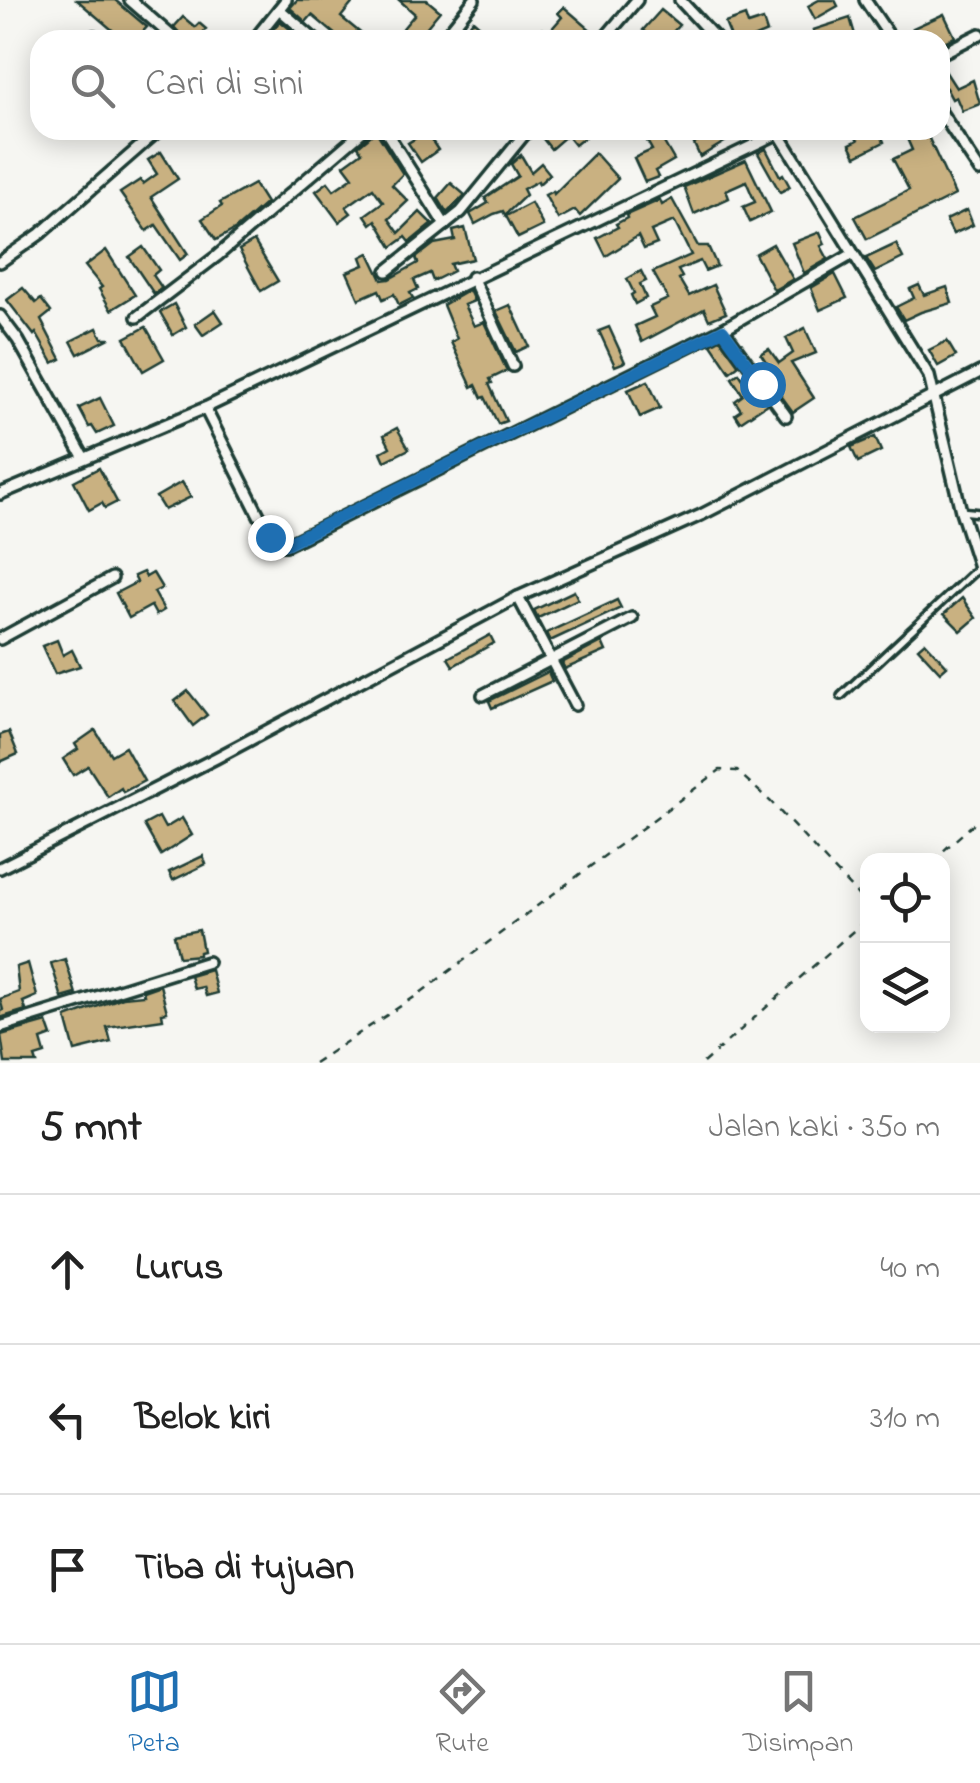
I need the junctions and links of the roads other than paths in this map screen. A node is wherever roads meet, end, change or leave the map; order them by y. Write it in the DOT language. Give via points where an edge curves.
graph roads {
  1 [pos="130,0"];
  2 [pos="474,0"];
  3 [pos="637,0"];
  4 [pos="680,0"];
  5 [pos="864,0"];
  6 [pos="282,4"];
  7 [pos="164,30"];
  8 [pos="263,30"];
  9 [pos="306,30"];
  10 [pos="450,30"];
  11 [pos="612,30"];
  12 [pos="708,30"];
  13 [pos="885,30"];
  14 [pos="980,34"];
  15 [pos="950,49"];
  16 [pos="950,126"];
  17 [pos="148,140"];
  18 [pos="352,140"];
  19 [pos="390,140"];
  20 [pos="520,140"];
  21 [pos="761,140"];
  22 [pos="785,140"];
  23 [pos="980,171"];
  24 [pos="445,225"];
  25 [pos="851,255"];
  26 [pos="0,262"];
  27 [pos="387,272"];
  28 [pos="472,277"];
  29 [pos="0,316"];
  30 [pos="136,318"];
  31 [pos="723,330"];
  32 [pos="512,366"];
  33 [pos="980,372"];
  34 [pos="932,393"];
  35 [pos="206,408"];
  36 [pos="786,416"];
  37 [pos="84,458"];
  38 [pos="0,494"];
  39 [pos="961,511"];
  40 [pos="980,513"];
  41 [pos="979,569"];
  42 [pos="112,578"];
  43 [pos="518,598"];
  44 [pos="632,618"];
  45 [pos="0,638"];
  46 [pos="549,658"];
  47 [pos="483,694"];
  48 [pos="841,696"];
  49 [pos="575,705"];
  50 [pos="0,868"];
  51 [pos="208,962"];
  52 [pos="0,1028"];
  1 -- 7 [label="street"];
  2 -- 10 [label="street"];
  3 -- 11 [label="street"];
  4 -- 12 [label="street"];
  5 -- 13 [label="street"];
  6 -- 8 [label="street"];
  6 -- 9 [label="street"];
  14 -- 15 [label="street"];
  16 -- 23 [label="street"];
  17 -- 26 [label="street"];
  18 -- 30 [label="street"];
  19 -- 24 [label="street"];
  20 -- 24 [label="street"];
  21 -- 28 [label="street"];
  22 -- 25 [label="street"];
  24 -- 27 [label="street"];
  25 -- 31 [label="street"];
  25 -- 34 [label="street" via="928,376"];
  28 -- 32 [label="street"];
  28 -- 35 [label="street"];
  29 -- 37 [label="street"];
  31 -- 35 [label="street" via="286,544 270,537"];
  31 -- 36 [label="street"];
  33 -- 34 [label="street"];
  34 -- 39 [label="street"];
  34 -- 43 [label="street" via="701,514"];
  35 -- 37 [label="street"];
  37 -- 38 [label="street"];
  39 -- 40 [label="lane"];
  39 -- 41 [label="street"];
  41 -- 48 [label="lane"];
  42 -- 45 [label="street"];
  43 -- 46 [label="street"];
  43 -- 50 [label="street"];
  44 -- 46 [label="street"];
  46 -- 47 [label="street"];
  46 -- 49 [label="street"];
  51 -- 52 [label="street"];
}
